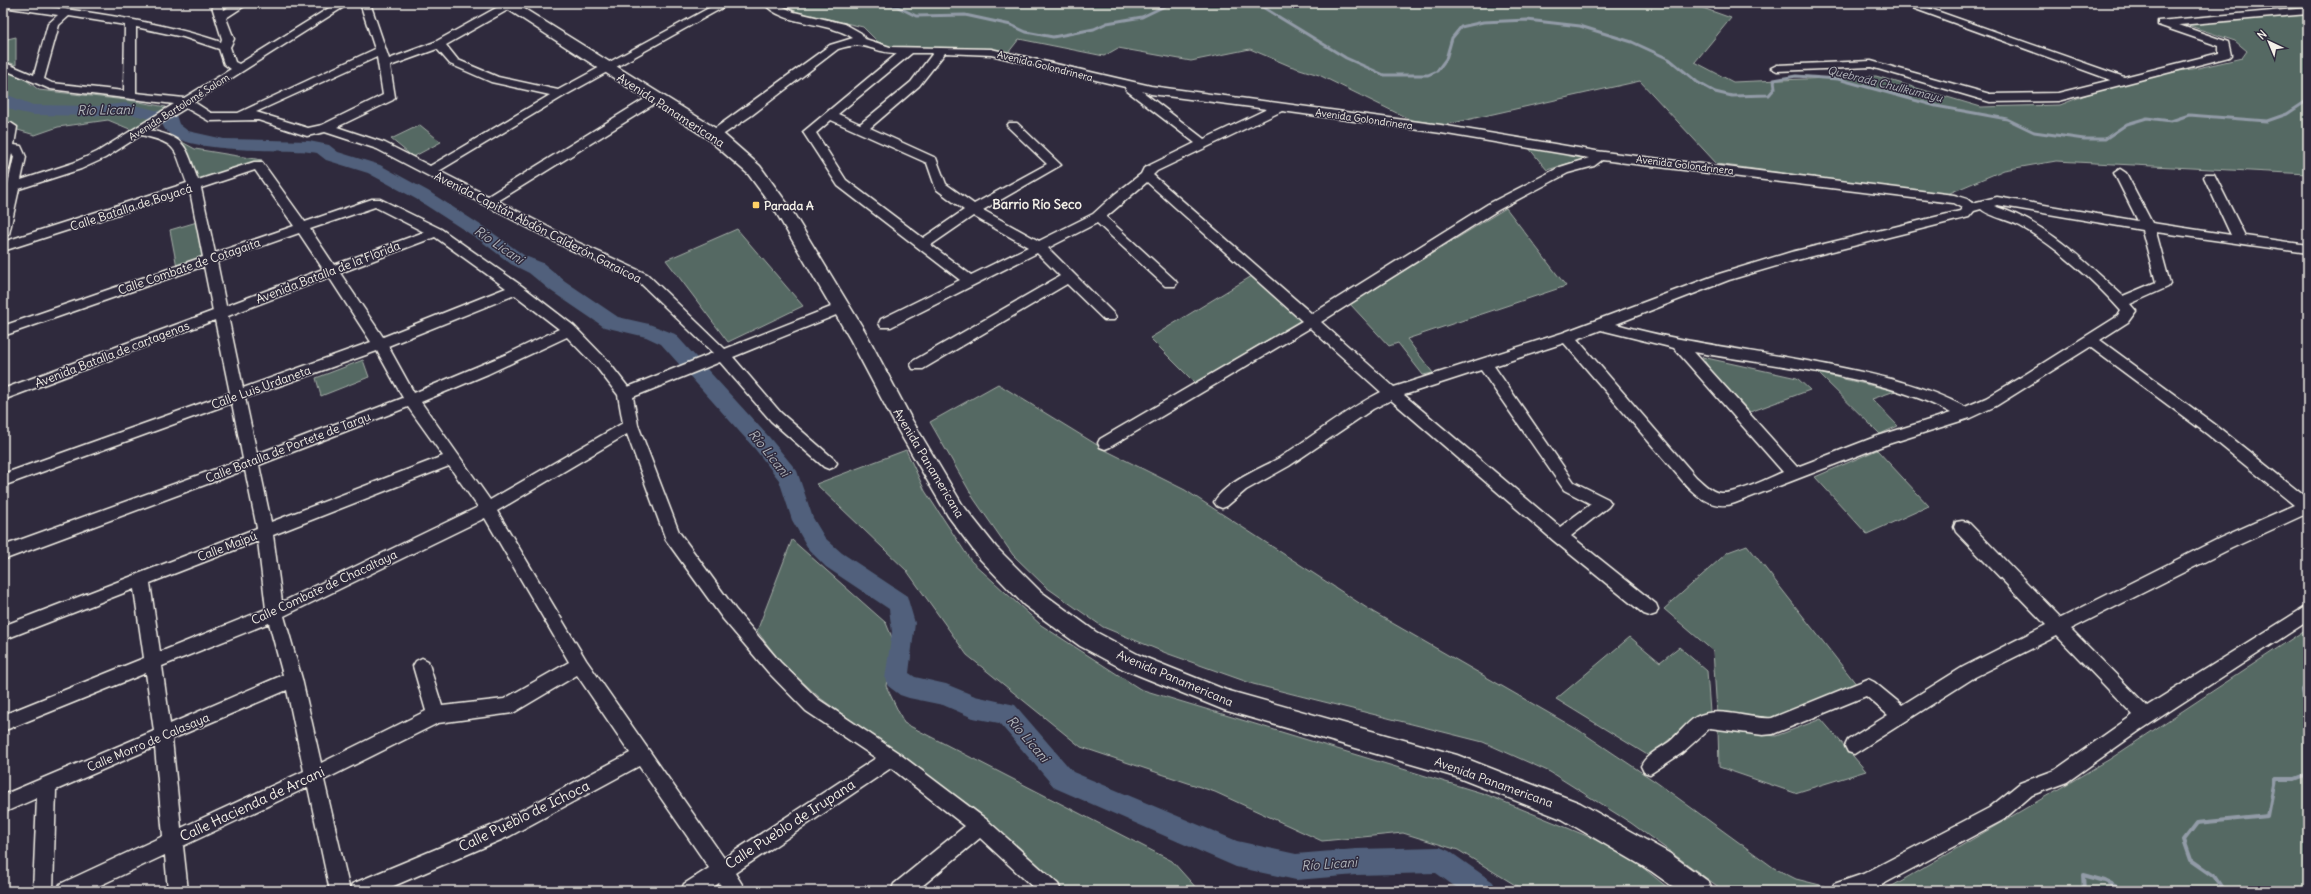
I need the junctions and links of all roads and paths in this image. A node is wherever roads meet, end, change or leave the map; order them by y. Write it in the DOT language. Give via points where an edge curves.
graph roads {
  1 [pos="34,3"];
  2 [pos="216,3"];
  3 [pos="244,3"];
  4 [pos="344,3"];
  5 [pos="365,3"];
  6 [pos="726,3"];
  7 [pos="769,3"];
  8 [pos="1904,3"];
  9 [pos="3,4"];
  10 [pos="507,4"];
  11 [pos="23,7"];
  12 [pos="2308,11"];
  13 [pos="65,14"];
  14 [pos="221,16"];
  15 [pos="131,24"];
  16 [pos="861,41"];
  17 [pos="439,44"];
  18 [pos="224,47"];
  19 [pos="909,50"];
  20 [pos="942,50"];
  21 [pos="381,51"];
  22 [pos="386,64"];
  23 [pos="3,65"];
  24 [pos="1777,68"];
  25 [pos="240,69"];
  26 [pos="606,69"];
  27 [pos="2122,80"];
  28 [pos="38,81"];
  29 [pos="1128,86"];
  30 [pos="560,94"];
  31 [pos="130,96"];
  32 [pos="655,98"];
  33 [pos="185,102"];
  34 [pos="1281,107"];
  35 [pos="830,115"];
  36 [pos="238,116"];
  37 [pos="1013,126"];
  38 [pos="7,128"];
  39 [pos="326,128"];
  40 [pos="862,129"];
  41 [pos="140,131"];
  42 [pos="714,135"];
  43 [pos="1203,144"];
  44 [pos="7,148"];
  45 [pos="1596,154"];
  46 [pos="3,169"];
  47 [pos="429,172"];
  48 [pos="2120,173"];
  49 [pos="1147,176"];
  50 [pos="2210,177"];
  51 [pos="195,187"];
  52 [pos="8,189"];
  53 [pos="489,201"];
  54 [pos="1974,206"];
  55 [pos="973,210"];
  56 [pos="1098,217"];
  57 [pos="302,227"];
  58 [pos="2148,228"];
  59 [pos="436,232"];
  60 [pos="3,234"];
  61 [pos="2240,241"];
  62 [pos="923,244"];
  63 [pos="1039,247"];
  64 [pos="3,248"];
  65 [pos="2308,249"];
  66 [pos="210,258"];
  67 [pos="330,272"];
  68 [pos="1070,276"];
  69 [pos="970,281"];
  70 [pos="1170,283"];
  71 [pos="517,289"];
  72 [pos="2121,302"];
  73 [pos="841,308"];
  74 [pos="221,313"];
  75 [pos="1109,317"];
  76 [pos="1312,321"];
  77 [pos="886,323"];
  78 [pos="1602,325"];
  79 [pos="569,330"];
  80 [pos="3,331"];
  81 [pos="1566,337"];
  82 [pos="2090,339"];
  83 [pos="1677,342"];
  84 [pos="380,344"];
  85 [pos="722,354"];
  86 [pos="1484,364"];
  87 [pos="918,365"];
  88 [pos="1392,393"];
  89 [pos="625,394"];
  90 [pos="3,395"];
  91 [pos="237,395"];
  92 [pos="411,400"];
  93 [pos="1965,414"];
  94 [pos="631,425"];
  95 [pos="1105,443"];
  96 [pos="452,459"];
  97 [pos="251,462"];
  98 [pos="829,463"];
  99 [pos="1794,474"];
  100 [pos="3,480"];
  101 [pos="1222,502"];
  102 [pos="2308,506"];
  103 [pos="488,509"];
  104 [pos="1962,527"];
  105 [pos="265,531"];
  106 [pos="1560,536"];
  107 [pos="3,553"];
  108 [pos="141,580"];
  109 [pos="1650,609"];
  110 [pos="2308,612"];
  111 [pos="275,613"];
  112 [pos="2058,628"];
  113 [pos="3,633"];
  114 [pos="152,663"];
  115 [pos="580,665"];
  116 [pos="422,666"];
  117 [pos="293,679"];
  118 [pos="436,715"];
  119 [pos="1901,715"];
  120 [pos="2146,717"];
  121 [pos="3,723"];
  122 [pos="163,735"];
  123 [pos="1854,746"];
  124 [pos="643,755"];
  125 [pos="891,758"];
  126 [pos="1650,766"];
  127 [pos="315,775"];
  128 [pos="47,785"];
  129 [pos="3,804"];
  130 [pos="980,826"];
  131 [pos="173,842"];
  132 [pos="722,869"];
  133 [pos="43,891"];
  134 [pos="67,891"];
  135 [pos="178,891"];
  136 [pos="340,891"];
  137 [pos="359,891"];
  138 [pos="690,891"];
  139 [pos="736,891"];
  140 [pos="902,891"];
  141 [pos="1050,891"];
  142 [pos="1700,891"];
  143 [pos="1841,891"];
  1 -- 11 [label="street"];
  2 -- 14 [label="street"];
  3 -- 14 [label="street"];
  4 -- 25 [label="street, Avenida Bartolomé Salom"];
  5 -- 21 [label="street" via="376,29"];
  6 -- 26 [label="street"];
  7 -- 16 [label="street, Avenida Golondrinera" via="790,14 852,30"];
  8 -- 27 [label="street"];
  9 -- 11 [label="street"];
  10 -- 17 [label="street"];
  10 -- 26 [label="main road, Avenida Panamericana"];
  11 -- 13 [label="street"];
  12 -- 27 [label="street" via="2162,23 2224,44 2225,55"];
  13 -- 15 [label="street" via="107,18"];
  13 -- 28 [label="street" via="54,24"];
  14 -- 18 [label="street" via="228,40"];
  15 -- 18 [label="street" via="186,34"];
  15 -- 31 [label="street"];
  16 -- 19 [label="street, Avenida Golondrinera" via="889,50"];
  16 -- 42 [label="street" via="851,41 834,47"];
  17 -- 22 [label="street"];
  17 -- 30 [label="street" via="454,62 495,80"];
  18 -- 25 [label="street" via="230,64"];
  19 -- 20 [label="street, Avenida Golondrinera"];
  19 -- 35 [label="street"];
  20 -- 29 [label="street, Avenida Golondrinera" via="976,50 1008,55"];
  20 -- 40 [label="street" via="915,84"];
  21 -- 22 [label="street"];
  21 -- 36 [label="street"];
  22 -- 39 [label="street, Avenida Capitán Abdón Calderón Garaicoa" via="389,97"];
  23 -- 28 [label="street, Avenida Capitán Abdón Calderón Garaicoa"];
  24 -- 27 [label="street" via="1871,64 1990,98 2058,96"];
  25 -- 33 [label="street, Avenida Bartolomé Salom"];
  26 -- 30 [label="street"];
  26 -- 32 [label="main road, Avenida Panamericana"];
  28 -- 31 [label="street, Avenida Capitán Abdón Calderón Garaicoa" via="50,86"];
  29 -- 34 [label="street, Avenida Golondrinera"];
  29 -- 43 [label="street"];
  30 -- 47 [label="street"];
  31 -- 33 [label="street, Avenida Capitán Abdón Calderón Garaicoa"];
  32 -- 42 [label="main road, Avenida Panamericana"];
  32 -- 53 [label="street"];
  33 -- 36 [label="street, Avenida Capitán Abdón Calderón Garaicoa" via="209,118"];
  33 -- 41 [label="street, Avenida Bartolomé Salom"];
  34 -- 43 [label="street"];
  34 -- 45 [label="street, Avenida Golondrinera"];
  35 -- 40 [label="street"];
  35 -- 62 [label="street" via="809,132 842,183"];
  36 -- 39 [label="street, Avenida Capitán Abdón Calderón Garaicoa" via="260,116 307,132"];
  37 -- 55 [label="street" via="1056,164"];
  38 -- 44 [label="street"];
  39 -- 47 [label="street, Avenida Capitán Abdón Calderón Garaicoa" via="381,146"];
  40 -- 55 [label="street" via="932,161 940,186"];
  41 -- 51 [label="street" via="174,141 179,146"];
  41 -- 52 [label="street, Avenida Bartolomé Salom" via="101,155 77,166"];
  42 -- 73 [label="main road, Avenida Panamericana" via="754,170 773,194"];
  43 -- 49 [label="street" via="1153,168 1148,171"];
  44 -- 46 [label="street"];
  44 -- 52 [label="street" via="17,149 20,157"];
  45 -- 54 [label="street, Avenida Golondrinera" via="1954,199"];
  45 -- 76 [label="street" via="1597,158 1590,163 1564,170 1493,207"];
  47 -- 53 [label="street, Avenida Capitán Abdón Calderón Garaicoa"];
  48 -- 58 [label="street"];
  49 -- 56 [label="street"];
  49 -- 76 [label="street"];
  50 -- 61 [label="street"];
  51 -- 57 [label="street, Calle Batalla de Boyacá" via="258,165"];
  51 -- 64 [label="street, Calle Batalla de Boyacá"];
  51 -- 66 [label="street"];
  52 -- 60 [label="street"];
  53 -- 85 [label="street, Avenida Capitán Abdón Calderón Garaicoa" via="572,245 642,277"];
  54 -- 58 [label="street" via="1997,201 2062,215"];
  54 -- 72 [label="street, Avenida Golondrinera" via="2010,215 2044,234"];
  54 -- 78 [label="street" via="1964,214 1791,257 1724,277"];
  55 -- 62 [label="street"];
  55 -- 63 [label="street"];
  56 -- 63 [label="street"];
  56 -- 70 [label="street"];
  57 -- 59 [label="street, Calle Combate de Cotagaita" via="376,202"];
  57 -- 66 [label="street, Calle Combate de Cotagaita"];
  57 -- 67 [label="street"];
  58 -- 61 [label="street"];
  58 -- 72 [label="street" via="2164,284"];
  59 -- 67 [label="street, Avenida Batalla de la Florida"];
  59 -- 71 [label="street"];
  61 -- 65 [label="street"];
  62 -- 69 [label="street"];
  63 -- 68 [label="street"];
  63 -- 69 [label="street"];
  66 -- 74 [label="street"];
  66 -- 80 [label="street, Calle Combate de Cotagaita"];
  67 -- 74 [label="street, Avenida Batalla de la Florida"];
  67 -- 84 [label="street"];
  68 -- 75 [label="street"];
  68 -- 87 [label="street"];
  69 -- 77 [label="street"];
  71 -- 79 [label="street"];
  71 -- 84 [label="street, Calle Luis Urdaneta"];
  72 -- 82 [label="street" via="2129,311 2123,319"];
  73 -- 85 [label="street"];
  73 -- 142 [label="main road, Avenida Panamericana" via="954,510 988,553 1032,598 1088,639 1131,662 1224,700 1457,766 1571,811 1660,862"];
  74 -- 90 [label="street, Avenida Batalla de cartagenas"];
  74 -- 91 [label="street"];
  76 -- 88 [label="street"];
  76 -- 95 [label="street"];
  78 -- 81 [label="street"];
  78 -- 83 [label="street" via="1635,335"];
  79 -- 89 [label="street" via="602,364"];
  79 -- 92 [label="street, Calle Batalla de Portete de Tarqu" via="492,367"];
  81 -- 86 [label="street"];
  81 -- 99 [label="street" via="1703,493 1716,500 1730,499"];
  82 -- 93 [label="street" via="2026,381"];
  82 -- 102 [label="street"];
  83 -- 93 [label="street" via="1794,362 1871,379 1947,403"];
  83 -- 99 [label="street"];
  84 -- 91 [label="street, Calle Luis Urdaneta"];
  84 -- 92 [label="street"];
  85 -- 89 [label="street"];
  85 -- 98 [label="street, Avenida Capitán Abdón Calderón Garaicoa" via="776,417"];
  86 -- 88 [label="street"];
  86 -- 106 [label="street" via="1569,486 1603,503"];
  88 -- 101 [label="street" via="1368,405 1284,462 1241,486"];
  88 -- 106 [label="street"];
  89 -- 94 [label="street"];
  91 -- 97 [label="street"];
  91 -- 100 [label="street, Calle Luis Urdaneta"];
  92 -- 96 [label="street"];
  92 -- 97 [label="street, Calle Batalla de Portete de Tarqu"];
  93 -- 99 [label="street" via="1880,441"];
  94 -- 103 [label="street, Calle Combate de Chacaltaya"];
  94 -- 125 [label="street" via="672,535 729,614 774,667 812,705"];
  96 -- 103 [label="street"];
  96 -- 105 [label="street, Calle Maipú"];
  97 -- 105 [label="street"];
  97 -- 107 [label="street, Calle Batalla de Portete de Tarqu"];
  102 -- 112 [label="street" via="2226,543"];
  103 -- 111 [label="street, Calle Combate de Chacaltaya"];
  103 -- 115 [label="street"];
  104 -- 112 [label="street"];
  105 -- 108 [label="street, Calle Maipú"];
  105 -- 111 [label="street"];
  106 -- 109 [label="street"];
  108 -- 113 [label="street, Calle Maipú"];
  108 -- 114 [label="street"];
  110 -- 120 [label="street"];
  111 -- 114 [label="street, Calle Combate de Chacaltaya"];
  111 -- 117 [label="street"];
  112 -- 119 [label="street" via="1969,672"];
  112 -- 120 [label="street"];
  114 -- 121 [label="street, Calle Combate de Chacaltaya"];
  114 -- 122 [label="street"];
  115 -- 118 [label="street, Calle Hacienda de Arcani" via="507,707"];
  115 -- 124 [label="street"];
  116 -- 118 [label="street"];
  117 -- 122 [label="street, Calle Morro de Calasaya"];
  117 -- 127 [label="street"];
  118 -- 127 [label="street, Calle Hacienda de Arcani"];
  119 -- 123 [label="street"];
  119 -- 126 [label="street" via="1868,687 1773,726 1710,720 1702,723"];
  120 -- 143 [label="street" via="2061,776 2026,789 1996,814 1868,882"];
  122 -- 128 [label="street, Calle Morro de Calasaya"];
  122 -- 131 [label="street"];
  124 -- 132 [label="street"];
  124 -- 137 [label="street, Calle Pueblo de Ichoca" via="503,830"];
  125 -- 130 [label="street"];
  125 -- 132 [label="street, Calle Pueblo de Irupana"];
  127 -- 131 [label="street, Calle Hacienda de Arcani"];
  127 -- 136 [label="street"];
  128 -- 129 [label="street, Calle Morro de Calasaya"];
  128 -- 133 [label="street"];
  130 -- 140 [label="street"];
  130 -- 141 [label="street"];
  131 -- 134 [label="street, Calle Hacienda de Arcani"];
  131 -- 135 [label="street"];
  132 -- 138 [label="street, Calle Pueblo de Irupana"];
  132 -- 139 [label="street"];
}
